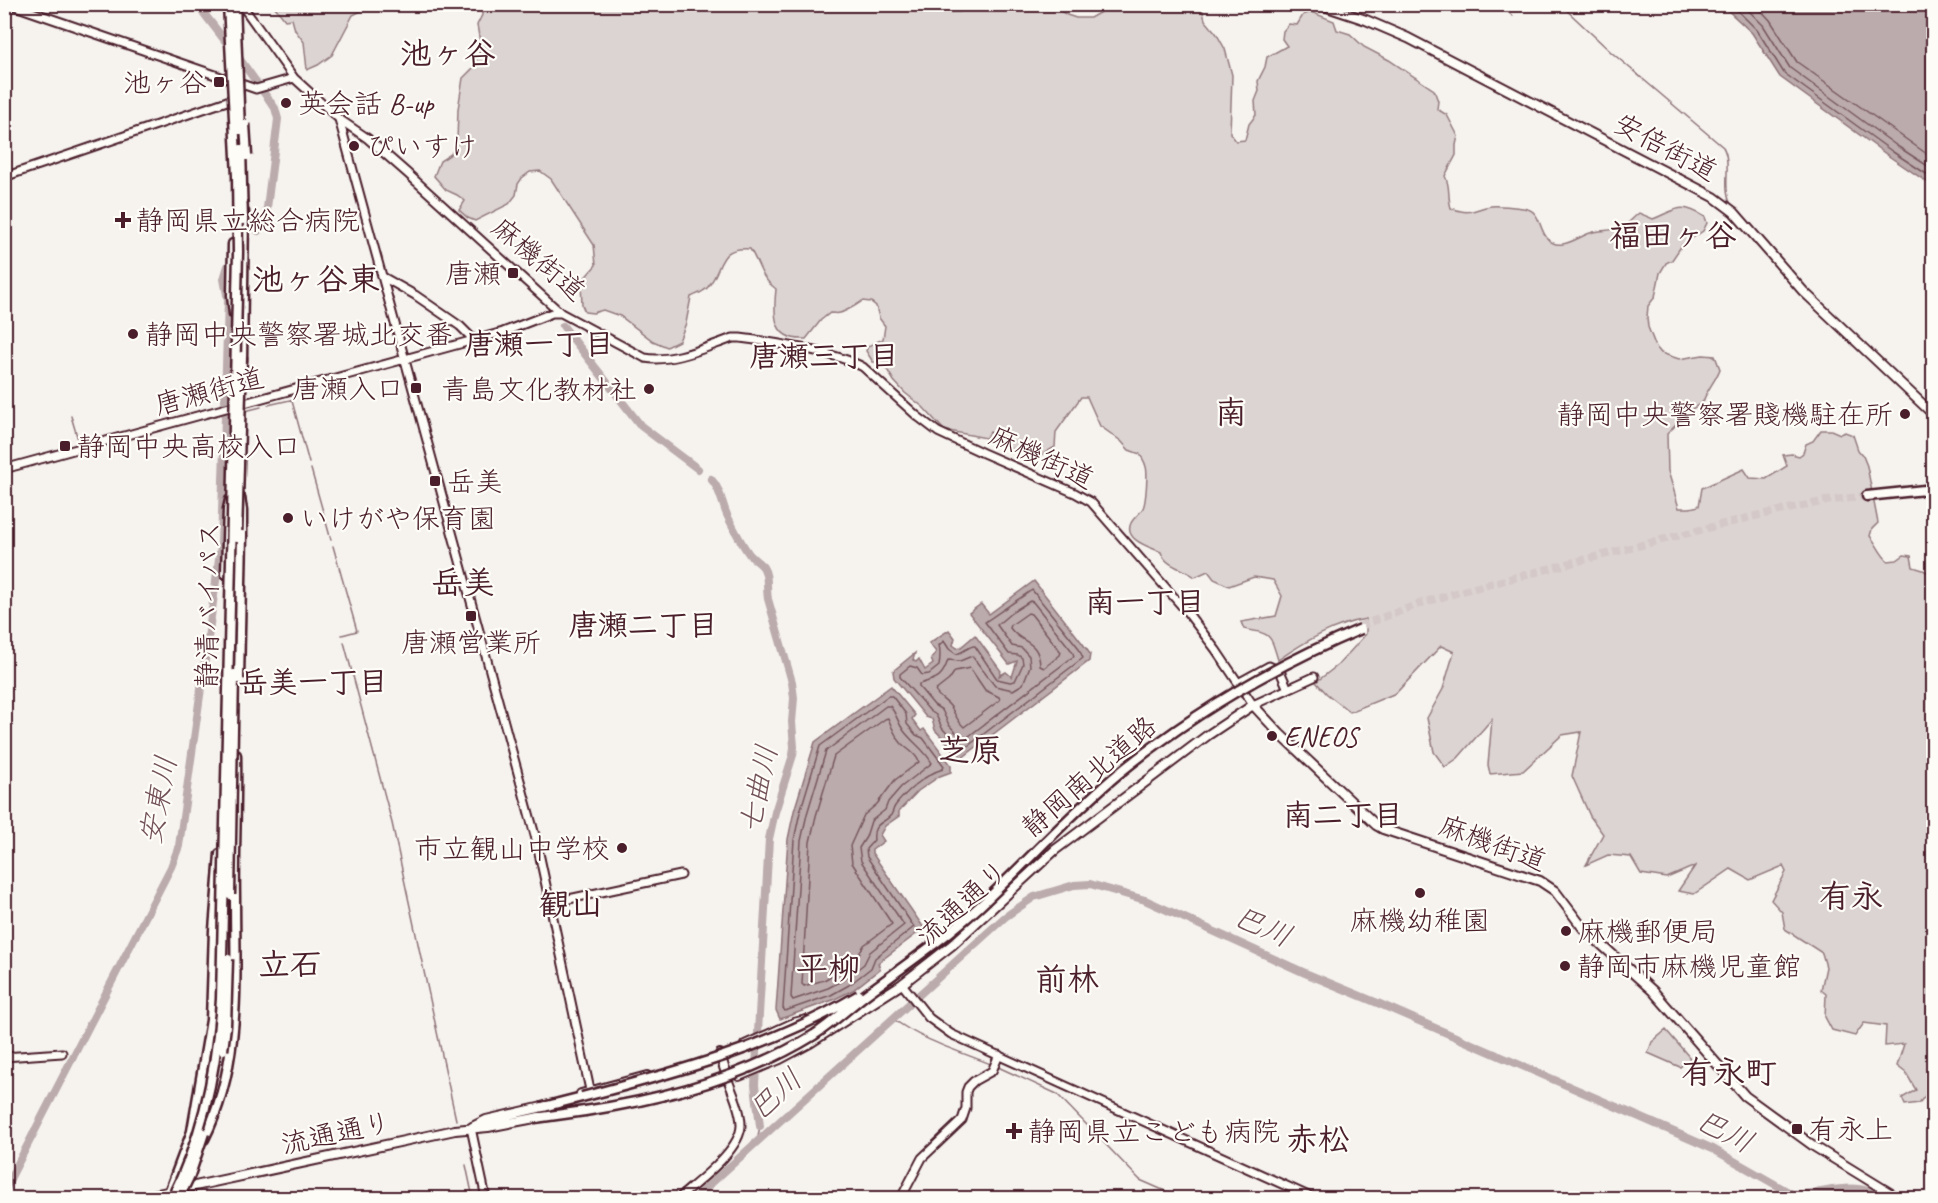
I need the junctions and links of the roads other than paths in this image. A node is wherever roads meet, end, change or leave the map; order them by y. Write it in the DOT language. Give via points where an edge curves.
graph roads {
  1 [pos="9,4"];
  2 [pos="231,4"];
  3 [pos="241,4"];
  4 [pos="1318,4"];
  5 [pos="231,21"];
  6 [pos="252,21"];
  7 [pos="230,50"];
  8 [pos="237,58"];
  9 [pos="294,78"];
  10 [pos="235,89"];
  11 [pos="339,119"];
  12 [pos="4,177"];
  13 [pos="383,277"];
  14 [pos="244,279"];
  15 [pos="561,313"];
  16 [pos="236,320"];
  17 [pos="474,340"];
  18 [pos="406,358"];
  19 [pos="238,405"];
  20 [pos="1934,415"];
  21 [pos="4,469"];
  22 [pos="1934,490"];
  23 [pos="236,493"];
  24 [pos="1869,497"];
  25 [pos="1361,627"];
  26 [pos="1314,677"];
  27 [pos="1238,682"];
  28 [pos="1288,689"];
  29 [pos="1253,705"];
  30 [pos="228,728"];
  31 [pos="233,761"];
  32 [pos="225,843"];
  33 [pos="681,875"];
  34 [pos="230,885"];
  35 [pos="550,903"];
  36 [pos="904,987"];
  37 [pos="869,991"];
  38 [pos="62,1053"];
  39 [pos="720,1054"];
  40 [pos="4,1057"];
  41 [pos="997,1058"];
  42 [pos="728,1080"];
  43 [pos="590,1090"];
  44 [pos="543,1107"];
  45 [pos="535,1118"];
  46 [pos="471,1128"];
  47 [pos="192,1131"];
  48 [pos="204,1139"];
  49 [pos="185,1188"];
  50 [pos="170,1196"];
  51 [pos="139,1198"];
  52 [pos="180,1198"];
  53 [pos="486,1198"];
  54 [pos="679,1198"];
  55 [pos="901,1198"];
  56 [pos="1313,1198"];
  57 [pos="1898,1198"];
  1 -- 10 [label="street"];
  2 -- 5 [label="highway"];
  2 -- 7 [label="highway, 静清バイパス, bridge"];
  2 -- 8 [label="highway, 静清バイパス, bridge"];
  2 -- 10 [label="highway" via="228,22"];
  3 -- 6 [label="street, 麻機街道"];
  4 -- 20 [label="main road, 安倍街道" via="1408,38 1714,197 1734,212 1803,291"];
  5 -- 6 [label="street"];
  5 -- 10 [label="highway"];
  6 -- 9 [label="street, 麻機街道"];
  7 -- 16 [label="highway, bridge" via="232,300"];
  7 -- 30 [label="highway, 静清バイパス, bridge" via="238,252"];
  8 -- 14 [label="highway, bridge" via="245,126 248,209"];
  8 -- 31 [label="highway, 静清バイパス, bridge" via="243,259"];
  9 -- 10 [label="street" via="259,89"];
  9 -- 11 [label="street, 麻機街道"];
  10 -- 12 [label="street" via="227,101"];
  10 -- 14 [label="highway" via="243,185"];
  10 -- 16 [label="highway"];
  11 -- 13 [label="street"];
  11 -- 15 [label="street, 麻機街道" via="367,138"];
  13 -- 17 [label="street" via="460,326"];
  13 -- 18 [label="street"];
  14 -- 19 [label="highway"];
  15 -- 17 [label="street, 唐瀬街道"];
  15 -- 27 [label="street, 麻機街道" via="645,358 671,357 740,338 853,361 938,432 1091,502 1187,612"];
  16 -- 19 [label="highway"];
  17 -- 18 [label="street, 唐瀬街道"];
  18 -- 19 [label="street, 唐瀬街道"];
  18 -- 35 [label="street"];
  19 -- 21 [label="street, 唐瀬街道"];
  19 -- 23 [label="highway"];
  22 -- 24 [label="highway"];
  23 -- 30 [label="highway, bridge" via="228,509 224,671"];
  23 -- 31 [label="highway, bridge" via="242,510 242,535"];
  23 -- 47 [label="highway" via="213,1002"];
  23 -- 48 [label="highway" via="234,1008 223,1093"];
  25 -- 37 [label="highway, 静岡南北道路, bridge" via="1242,685 1166,735 1086,800 955,925"];
  26 -- 28 [label="street"];
  27 -- 28 [label="street" via="1269,666 1280,671"];
  27 -- 29 [label="street, 麻機街道"];
  28 -- 29 [label="street"];
  29 -- 36 [label="main road, 流通通り" via="1055,850"];
  29 -- 57 [label="main road, 麻機街道" via="1376,825 1548,885 1583,928 1653,991 1745,1096 1835,1160"];
  30 -- 32 [label="highway, 静清バイパス, bridge"];
  31 -- 34 [label="highway, 静清バイパス, bridge"];
  32 -- 47 [label="highway, bridge" via="215,1025"];
  32 -- 50 [label="highway, 静清バイパス, bridge" via="218,1047 202,1122 184,1173"];
  33 -- 35 [label="street"];
  34 -- 48 [label="highway, bridge" via="230,1026 215,1105"];
  34 -- 52 [label="highway, 静清バイパス, bridge" via="222,1058 208,1122"];
  35 -- 43 [label="street"];
  36 -- 39 [label="main road" via="846,1011 794,1023"];
  36 -- 41 [label="street" via="938,1026"];
  36 -- 42 [label="main road, bridge" via="810,1043"];
  37 -- 44 [label="highway, bridge" via="746,1049 672,1074"];
  37 -- 45 [label="highway, bridge" via="816,1033 759,1063 676,1092"];
  38 -- 40 [label="street"];
  39 -- 42 [label="main road"];
  39 -- 43 [label="main road"];
  41 -- 55 [label="street" via="992,1071 968,1087 962,1120 922,1158"];
  41 -- 56 [label="street"];
  42 -- 45 [label="main road" via="616,1110"];
  42 -- 54 [label="street" via="740,1116 739,1137 733,1149"];
  43 -- 44 [label="main road"];
  44 -- 46 [label="main road" via="486,1120"];
  45 -- 46 [label="main road"];
  46 -- 49 [label="main road, 流通通り"];
  46 -- 53 [label="street"];
  47 -- 50 [label="highway"];
  48 -- 49 [label="highway"];
  49 -- 50 [label="main road, 流通通り"];
  49 -- 52 [label="highway"];
  50 -- 51 [label="main road, 流通通り"];
}
